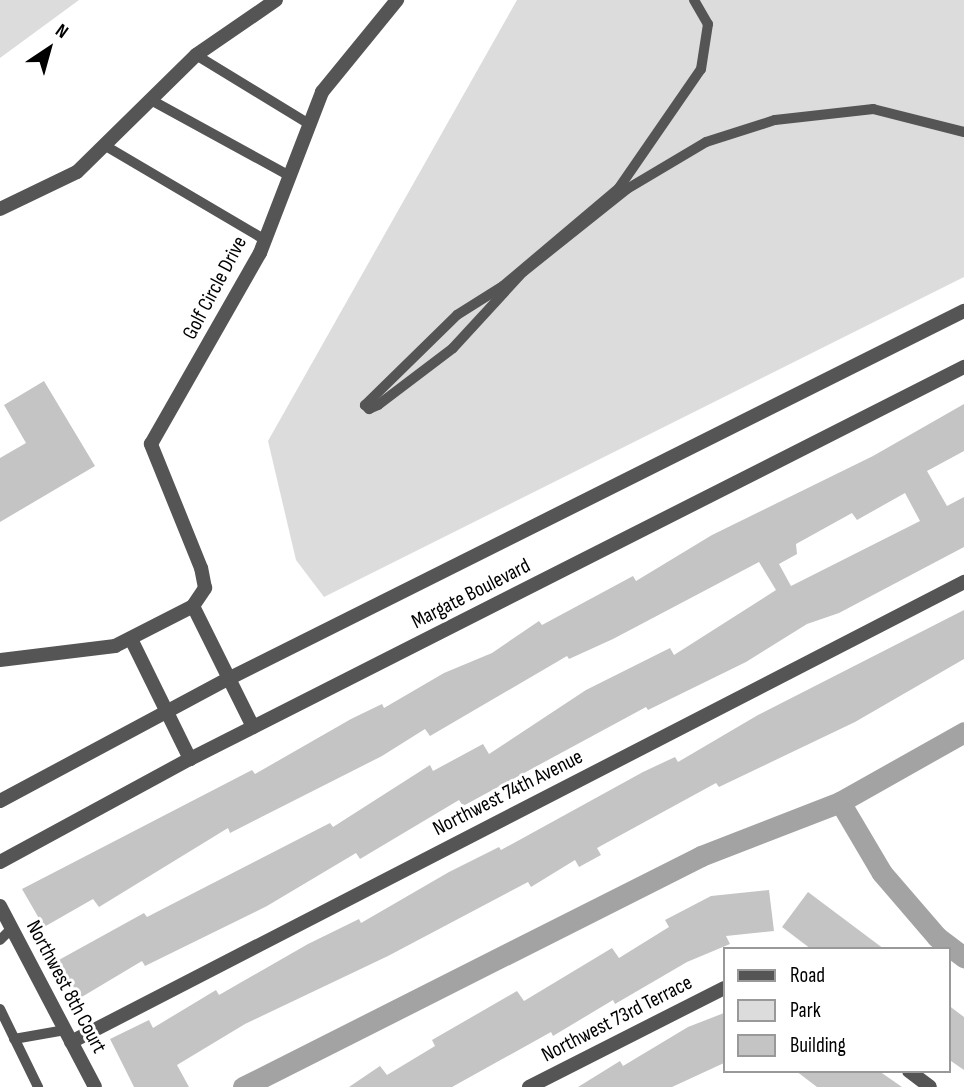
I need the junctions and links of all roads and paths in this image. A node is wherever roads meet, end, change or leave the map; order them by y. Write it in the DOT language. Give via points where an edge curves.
graph roads {
  1 [pos="276,0"];
  2 [pos="397,0"];
  3 [pos="694,0"];
  4 [pos="197,55"];
  5 [pos="151,100"];
  6 [pos="309,124"];
  7 [pos="964,132"];
  8 [pos="104,145"];
  9 [pos="290,176"];
  10 [pos="0,209"];
  11 [pos="265,240"];
  12 [pos="964,311"];
  13 [pos="964,367"];
  14 [pos="964,582"];
  15 [pos="193,607"];
  16 [pos="131,639"];
  17 [pos="0,660"];
  18 [pos="228,679"];
  19 [pos="167,711"];
  20 [pos="253,727"];
  21 [pos="190,759"];
  22 [pos="0,801"];
  23 [pos="0,862"];
  24 [pos="0,906"];
  25 [pos="12,928"];
  26 [pos="0,940"];
  27 [pos="722,989"];
  28 [pos="0,1009"];
  29 [pos="68,1036"];
  30 [pos="15,1039"];
  31 [pos="912,1073"];
  32 [pos="37,1087"];
  33 [pos="95,1087"];
  34 [pos="528,1087"];
  35 [pos="930,1087"];
  1 -- 4 [label="street"];
  2 -- 6 [label="street, Golf Circle Drive" via="322,92"];
  3 -- 7 [label="lane" via="708,24 701,69 619,188 503,286 457,315 365,405 369,409 453,348 523,272 627,189 706,142 775,120 873,109"];
  4 -- 5 [label="street"];
  4 -- 6 [label="lane"];
  5 -- 8 [label="street"];
  5 -- 9 [label="lane"];
  6 -- 9 [label="street, Golf Circle Drive"];
  8 -- 10 [label="street" via="77,172"];
  8 -- 11 [label="lane"];
  9 -- 11 [label="street, Golf Circle Drive"];
  11 -- 15 [label="street, Golf Circle Drive" via="151,444 201,568 205,588"];
  12 -- 18 [label="street, Margate Boulevard"];
  13 -- 20 [label="street, Margate Boulevard"];
  14 -- 29 [label="street, Northwest 74th Avenue"];
  15 -- 16 [label="street"];
  15 -- 18 [label="street"];
  16 -- 17 [label="street" via="115,646"];
  16 -- 19 [label="street"];
  18 -- 19 [label="street, Margate Boulevard"];
  18 -- 20 [label="street"];
  19 -- 21 [label="street"];
  19 -- 22 [label="street, Margate Boulevard"];
  20 -- 21 [label="street, Margate Boulevard"];
  21 -- 23 [label="street, Margate Boulevard"];
  24 -- 25 [label="street, Northwest 8th Court"];
  25 -- 26 [label="lane"];
  25 -- 29 [label="street, Northwest 8th Court"];
  27 -- 34 [label="street, Northwest 73rd Terrace"];
  28 -- 30 [label="lane"];
  29 -- 30 [label="lane"];
  29 -- 33 [label="street, Northwest 8th Court"];
  30 -- 32 [label="lane"];
  31 -- 35 [label="street"];
}
